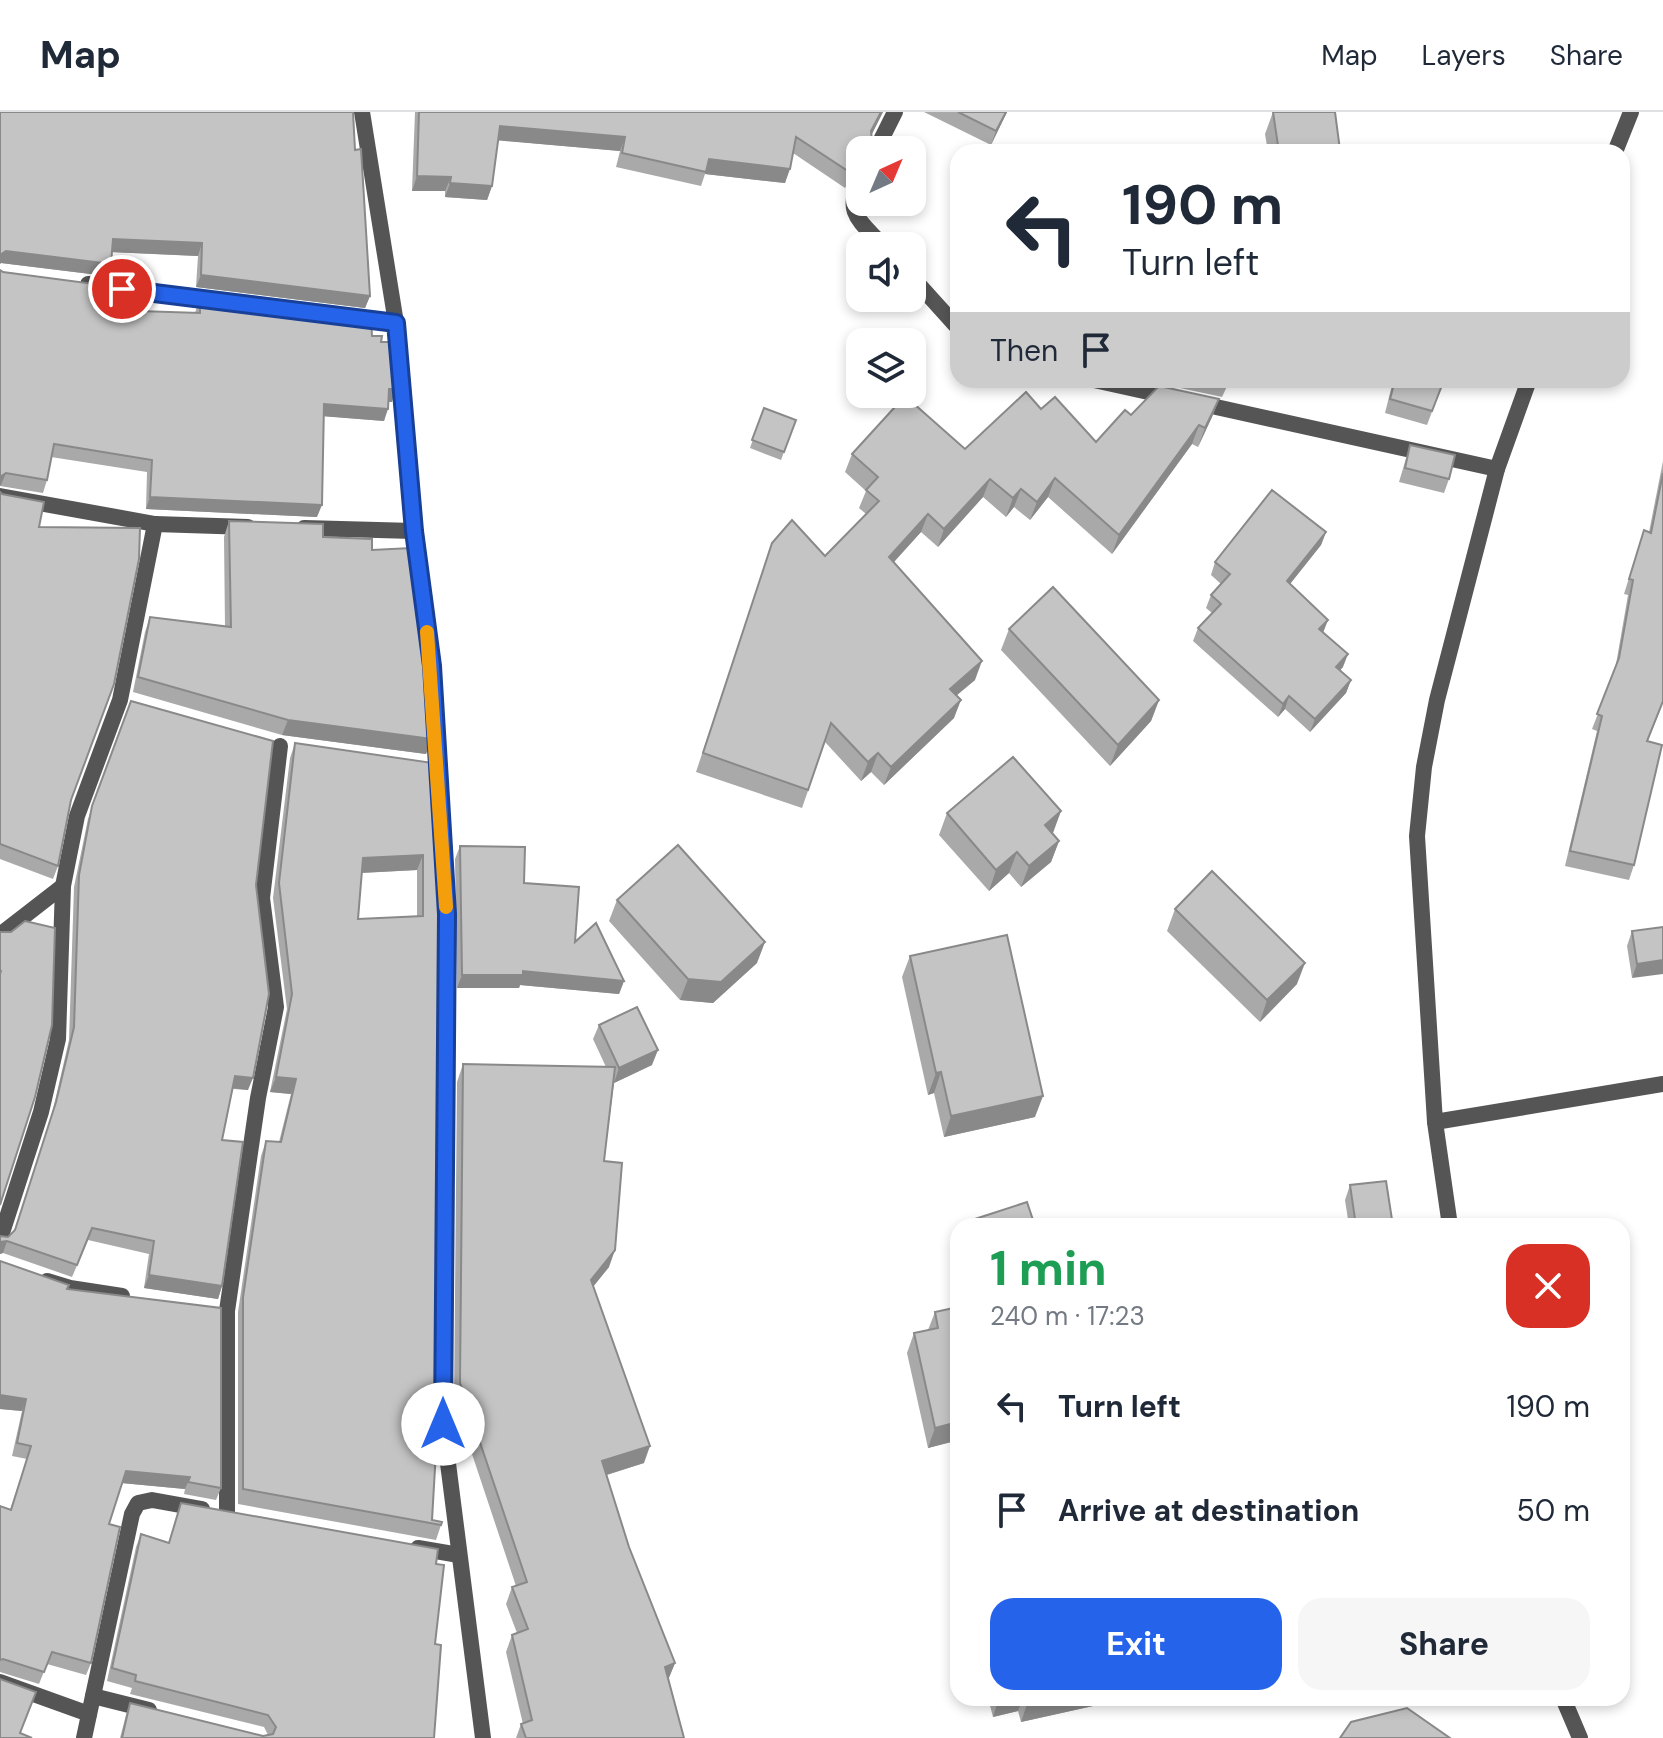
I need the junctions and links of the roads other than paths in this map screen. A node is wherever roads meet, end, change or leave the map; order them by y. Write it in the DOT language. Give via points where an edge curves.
graph roads {
  1 [pos="362,112"];
  2 [pos="895,112"];
  3 [pos="1631,112"];
  4 [pos="883,136"];
  5 [pos="1618,144"];
  6 [pos="856,216"];
  7 [pos="870,232"];
  8 [pos="63,281"];
  9 [pos="926,293"];
  10 [pos="238,303"];
  11 [pos="333,315"];
  12 [pos="950,319"];
  13 [pos="396,323"];
  14 [pos="1130,388"];
  15 [pos="1526,388"];
  16 [pos="1497,469"];
  17 [pos="0,496"];
  18 [pos="155,524"];
  19 [pos="261,527"];
  20 [pos="292,528"];
  21 [pos="414,531"];
  22 [pos="281,745"];
  23 [pos="63,886"];
  24 [pos="0,935"];
  25 [pos="1663,1084"];
  26 [pos="1435,1122"];
  27 [pos="1449,1218"];
  28 [pos="0,1239"];
  29 [pos="28,1274"];
  30 [pos="142,1299"];
  31 [pos="398,1544"];
  32 [pos="459,1555"];
  33 [pos="0,1682"];
  34 [pos="93,1696"];
  35 [pos="1566,1706"];
  36 [pos="89,1714"];
  37 [pos="169,1715"];
  38 [pos="84,1738"];
  39 [pos="483,1738"];
  40 [pos="1580,1738"];
  1 -- 13 [label="street"];
  2 -- 4 [label="street"];
  3 -- 5 [label="street"];
  6 -- 7 [label="street"];
  8 -- 10 [label="street"];
  9 -- 12 [label="street"];
  11 -- 13 [label="street"];
  13 -- 21 [label="street"];
  14 -- 16 [label="street"];
  15 -- 16 [label="street"];
  16 -- 26 [label="street" via="1437,700 1417,836"];
  17 -- 18 [label="street"];
  18 -- 19 [label="street"];
  18 -- 23 [label="street" via="127,702 77,816"];
  20 -- 21 [label="street"];
  21 -- 32 [label="street" via="432,666 430,766 447,914 443,1424"];
  22 -- 34 [label="street" via="262,898 276,1007 220,1310 235,1515 152,1500 138,1503"];
  23 -- 24 [label="street"];
  23 -- 28 [label="street" via="58,1039 41,1112"];
  25 -- 26 [label="street"];
  26 -- 27 [label="street"];
  29 -- 30 [label="street" via="70,1288"];
  31 -- 32 [label="street"];
  32 -- 39 [label="street"];
  33 -- 36 [label="street"];
  34 -- 36 [label="street"];
  34 -- 37 [label="street"];
  35 -- 40 [label="street"];
  36 -- 38 [label="street"];
}
